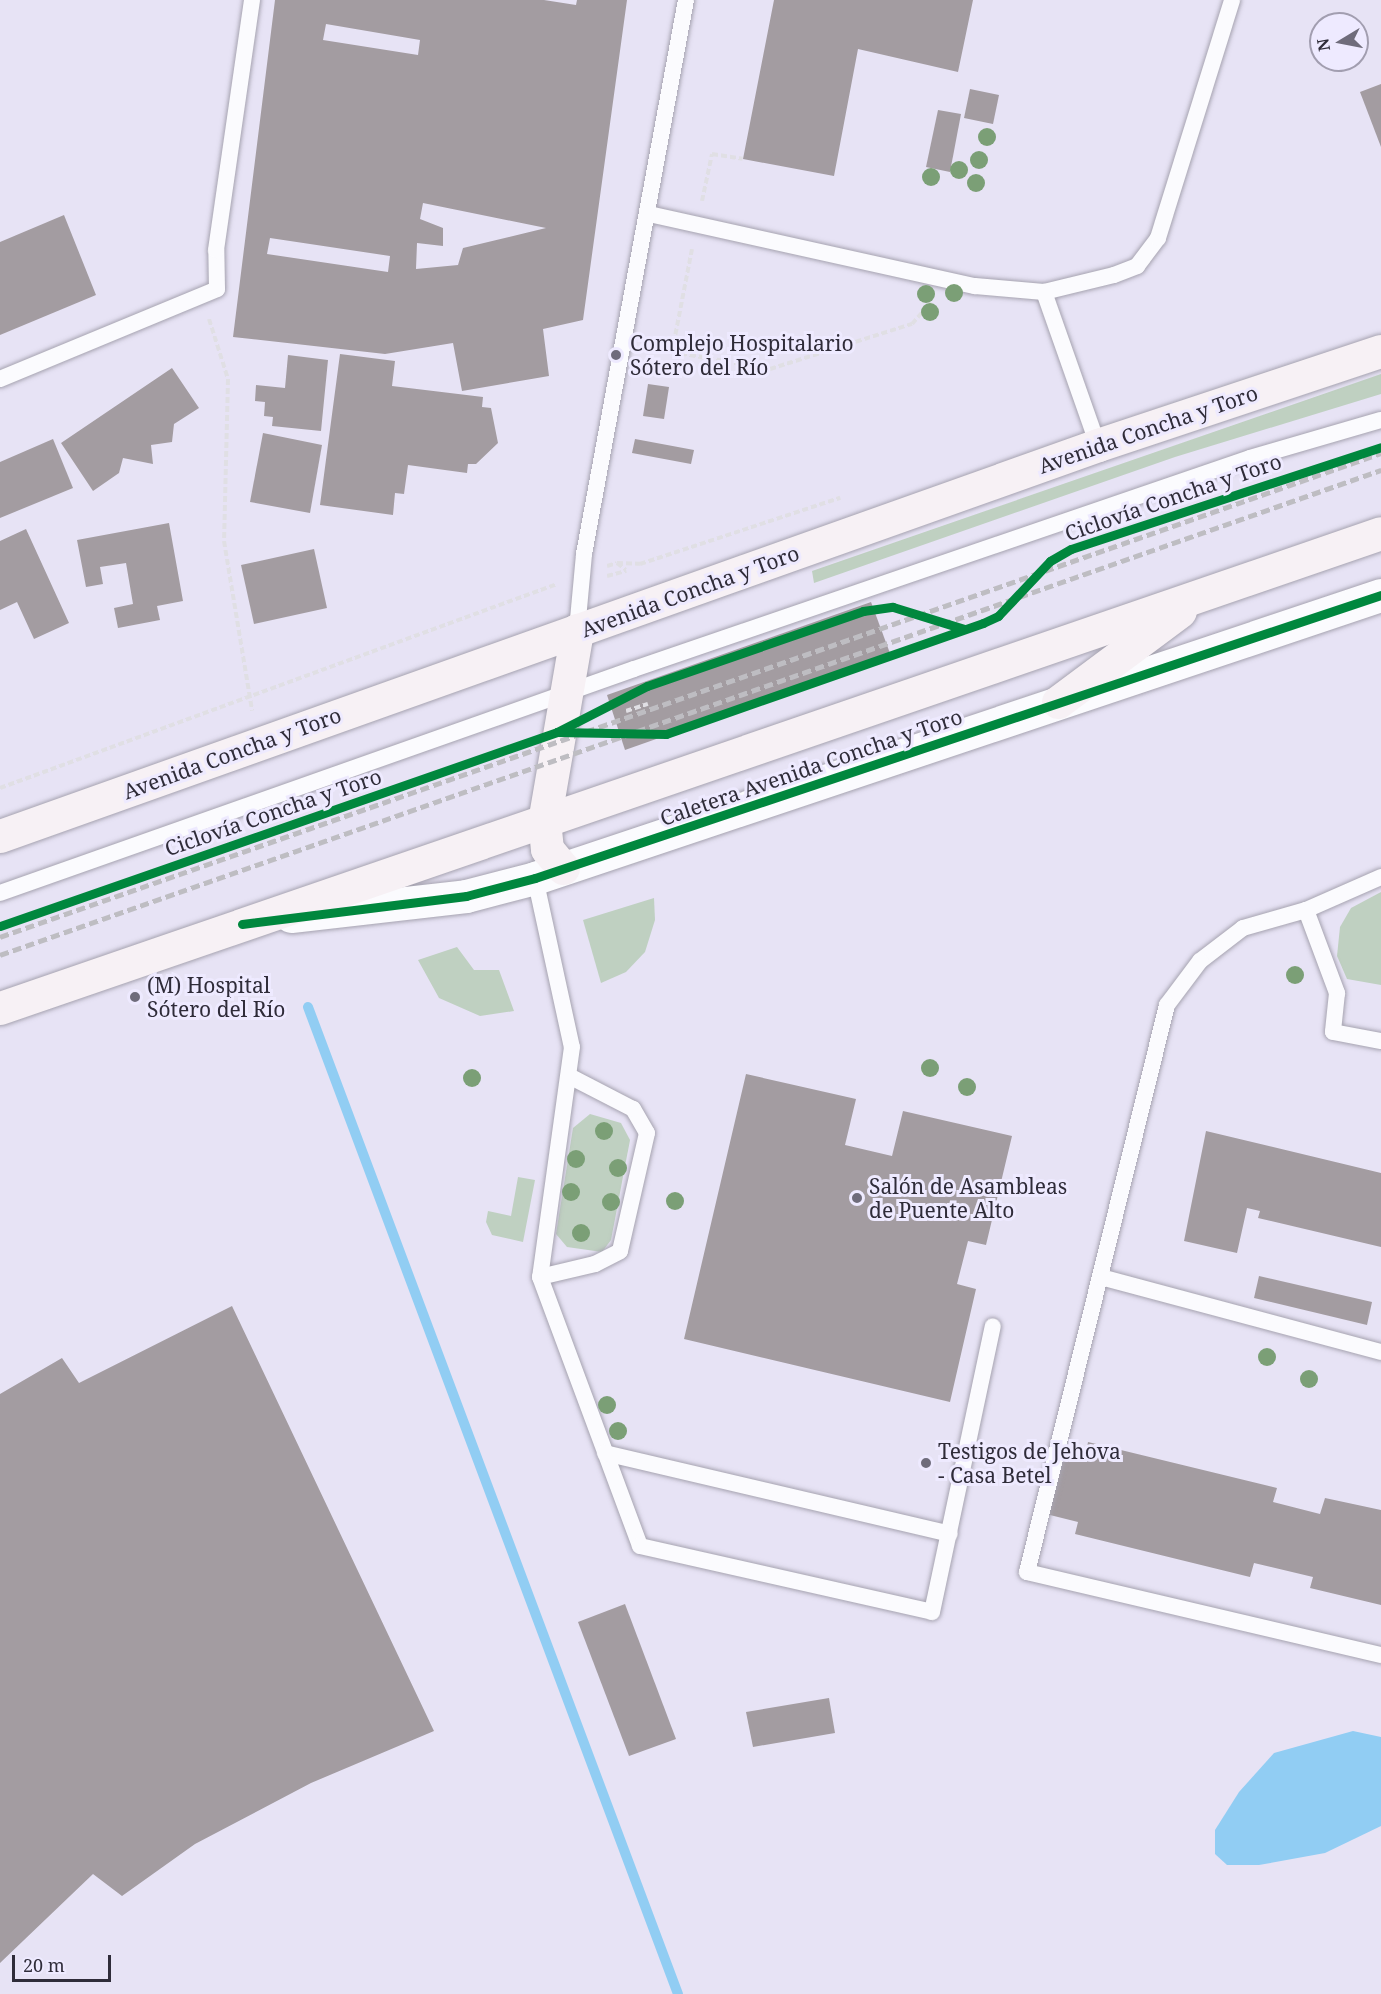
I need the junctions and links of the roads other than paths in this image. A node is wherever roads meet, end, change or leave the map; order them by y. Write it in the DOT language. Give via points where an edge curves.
graph roads {
  1 [pos="252,0"];
  2 [pos="686,0"];
  3 [pos="1232,0"];
  4 [pos="649,214"];
  5 [pos="1044,292"];
  6 [pos="1381,351"];
  7 [pos="0,379"];
  8 [pos="1381,420"];
  9 [pos="1098,445"];
  10 [pos="1381,533"];
  11 [pos="1381,595"];
  12 [pos="1200,596"];
  13 [pos="577,630"];
  14 [pos="563,693"];
  15 [pos="1058,702"];
  16 [pos="544,822"];
  17 [pos="0,836"];
  18 [pos="549,873"];
  19 [pos="1381,877"];
  20 [pos="0,893"];
  21 [pos="1306,910"];
  22 [pos="242,924"];
  23 [pos="0,1008"];
  24 [pos="1381,1041"];
  25 [pos="571,1077"];
  26 [pos="540,1277"];
  27 [pos="1101,1277"];
  28 [pos="993,1326"];
  29 [pos="1381,1352"];
  30 [pos="605,1453"];
  31 [pos="950,1534"];
  32 [pos="1381,1655"];
  1 -- 7 [label="lane" via="216,250 218,283 200,298"];
  2 -- 4 [label="lane"];
  3 -- 5 [label="lane" via="1166,217 1149,254 1114,275"];
  4 -- 5 [label="lane" via="951,279"];
  4 -- 13 [label="lane" via="581,575"];
  5 -- 9 [label="lane"];
  6 -- 9 [label="main road, Avenida Concha y Toro"];
  8 -- 14 [label="lane" via="1250,458"];
  9 -- 13 [label="main road, Avenida Concha y Toro"];
  10 -- 12 [label="main road"];
  11 -- 15 [label="street, Caletera Avenida Concha y Toro"];
  12 -- 15 [label="main road"];
  12 -- 16 [label="main road"];
  13 -- 14 [label="main road"];
  13 -- 17 [label="main road, Avenida Concha y Toro"];
  14 -- 16 [label="main road"];
  14 -- 20 [label="lane"];
  15 -- 18 [label="street, Caletera Avenida Concha y Toro"];
  16 -- 18 [label="main road"];
  16 -- 22 [label="main road"];
  18 -- 22 [label="street, Caletera Avenida Concha y Toro" via="466,896"];
  18 -- 25 [label="lane" via="572,1047"];
  19 -- 21 [label="lane"];
  21 -- 24 [label="lane" via="1337,993 1333,1032"];
  21 -- 27 [label="lane" via="1243,928 1200,961 1167,1005"];
  22 -- 23 [label="main road"];
  25 -- 26 [label="lane"];
  25 -- 26 [label="lane" via="633,1109 647,1133 620,1251 595,1264"];
  26 -- 30 [label="lane"];
  27 -- 29 [label="lane"];
  27 -- 32 [label="lane" via="1027,1572"];
  28 -- 31 [label="lane"];
  30 -- 31 [label="lane"];
  30 -- 31 [label="lane" via="640,1546 932,1612"];
}
